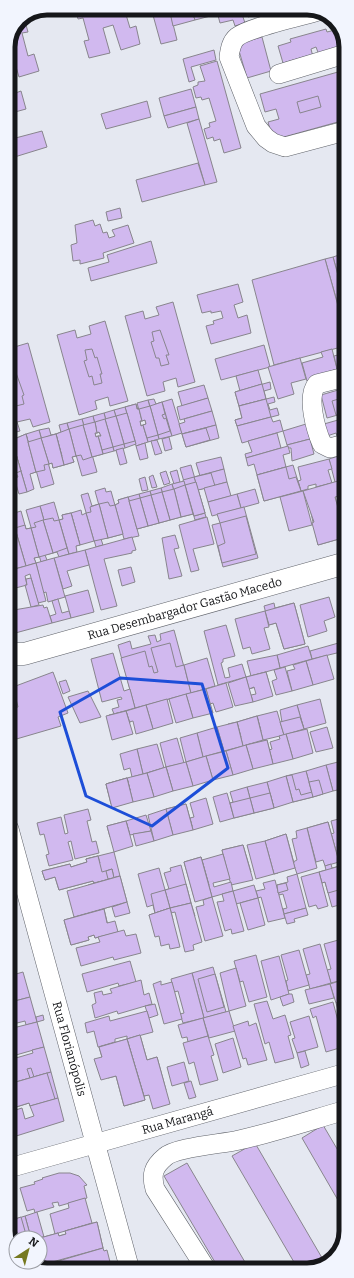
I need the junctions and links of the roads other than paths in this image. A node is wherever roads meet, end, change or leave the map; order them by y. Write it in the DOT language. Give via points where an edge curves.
graph roads {
  1 [pos="307,15"];
  2 [pos="339,56"];
  3 [pos="279,74"];
  4 [pos="339,133"];
  5 [pos="339,378"];
  6 [pos="339,446"];
  7 [pos="339,565"];
  8 [pos="15,657"];
  9 [pos="15,854"];
  10 [pos="339,1075"];
  11 [pos="339,1112"];
  12 [pos="95,1144"];
  13 [pos="15,1166"];
  14 [pos="128,1263"];
  15 [pos="202,1263"];
  1 -- 4 [label="street" via="247,31 236,38 229,57 256,126 273,143 285,147"];
  2 -- 3 [label="street"];
  5 -- 6 [label="street" via="317,384 311,400 322,444 330,448"];
  7 -- 8 [label="street, Rua Desembargador Gastão Macedo"];
  9 -- 12 [label="street, Rua Florianópolis"];
  10 -- 12 [label="street, Rua Marangá"];
  11 -- 15 [label="street" via="240,1140 165,1156 152,1177 155,1189"];
  12 -- 13 [label="street, Rua Marangá"];
  12 -- 14 [label="street, Rua Florianópolis"];
}
